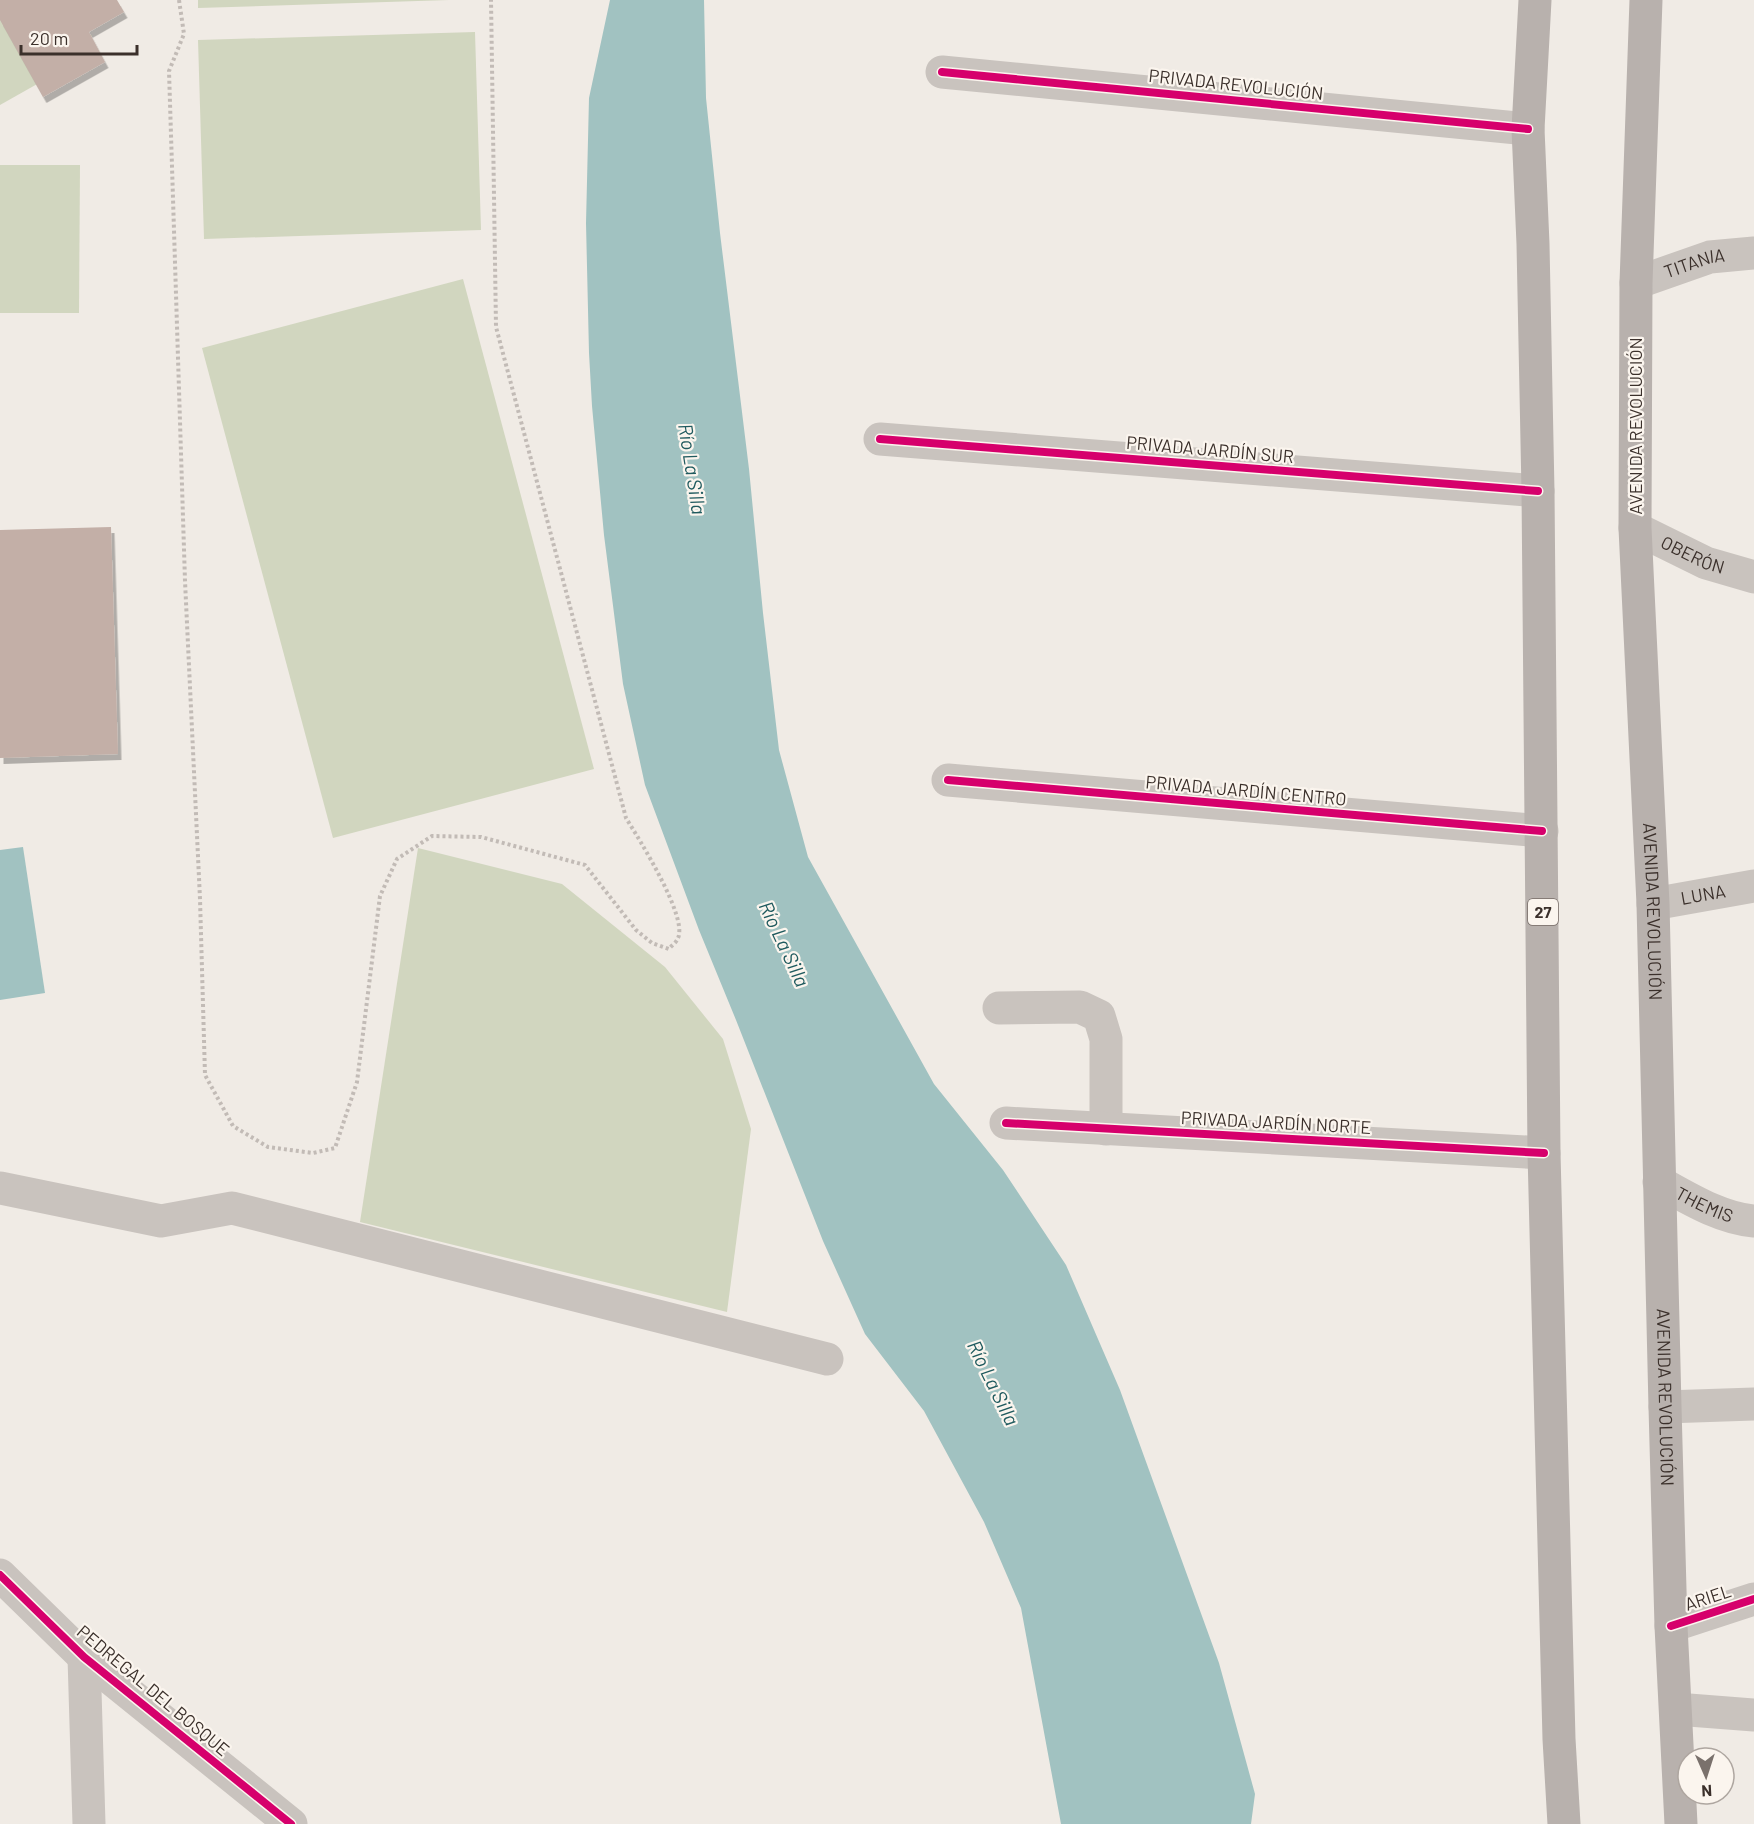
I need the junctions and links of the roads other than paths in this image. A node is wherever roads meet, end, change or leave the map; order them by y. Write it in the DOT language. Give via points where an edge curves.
graph roads {
  1 [pos="1536,0"];
  2 [pos="1646,0"];
  3 [pos="942,72"];
  4 [pos="1528,129"];
  5 [pos="1754,253"];
  6 [pos="1636,283"];
  7 [pos="880,439"];
  8 [pos="1538,491"];
  9 [pos="1635,528"];
  10 [pos="1754,577"];
  11 [pos="948,780"];
  12 [pos="1542,831"];
  13 [pos="1754,886"];
  14 [pos="1653,904"];
  15 [pos="999,1008"];
  16 [pos="1006,1123"];
  17 [pos="1106,1129"];
  18 [pos="1544,1153"];
  19 [pos="1659,1182"];
  20 [pos="0,1188"];
  21 [pos="1754,1221"];
  22 [pos="827,1359"];
  23 [pos="1754,1404"];
  24 [pos="1665,1407"];
  25 [pos="0,1575"];
  26 [pos="1754,1599"];
  27 [pos="1671,1626"];
  28 [pos="84,1657"];
  29 [pos="1676,1709"];
  30 [pos="1754,1715"];
  31 [pos="89,1824"];
  32 [pos="291,1824"];
  33 [pos="1564,1824"];
  34 [pos="1681,1824"];
  1 -- 4 [label="main road, 27"];
  2 -- 6 [label="main road, AVENIDA REVOLUCIÓN"];
  3 -- 4 [label="street, PRIVADA REVOLUCIÓN"];
  4 -- 8 [label="main road, 27"];
  5 -- 6 [label="street, TITANIA" via="1710,257"];
  6 -- 9 [label="main road, AVENIDA REVOLUCIÓN"];
  7 -- 8 [label="street, PRIVADA JARDÍN SUR"];
  8 -- 12 [label="main road, 27"];
  9 -- 10 [label="street, OBERÓN" via="1706,563"];
  9 -- 14 [label="main road, AVENIDA REVOLUCIÓN"];
  11 -- 12 [label="street, PRIVADA JARDÍN CENTRO"];
  12 -- 18 [label="main road, 27"];
  13 -- 14 [label="street, LUNA"];
  14 -- 19 [label="main road, AVENIDA REVOLUCIÓN"];
  15 -- 17 [label="street" via="1080,1007 1099,1016 1106,1039"];
  16 -- 17 [label="street, PRIVADA JARDÍN NORTE"];
  17 -- 18 [label="street, PRIVADA JARDÍN NORTE"];
  18 -- 33 [label="main road, 27"];
  19 -- 21 [label="street, THEMIS" via="1702,1205"];
  19 -- 24 [label="main road, AVENIDA REVOLUCIÓN"];
  20 -- 22 [label="street" via="161,1221 232,1208"];
  23 -- 24 [label="street"];
  24 -- 27 [label="main road, AVENIDA REVOLUCIÓN"];
  25 -- 28 [label="street, PEDREGAL DEL BOSQUE"];
  26 -- 27 [label="street, ARIEL"];
  27 -- 29 [label="main road, AVENIDA REVOLUCIÓN"];
  28 -- 31 [label="street"];
  28 -- 32 [label="street, PEDREGAL DEL BOSQUE"];
  29 -- 30 [label="street"];
  29 -- 34 [label="main road, AVENIDA REVOLUCIÓN"];
}
